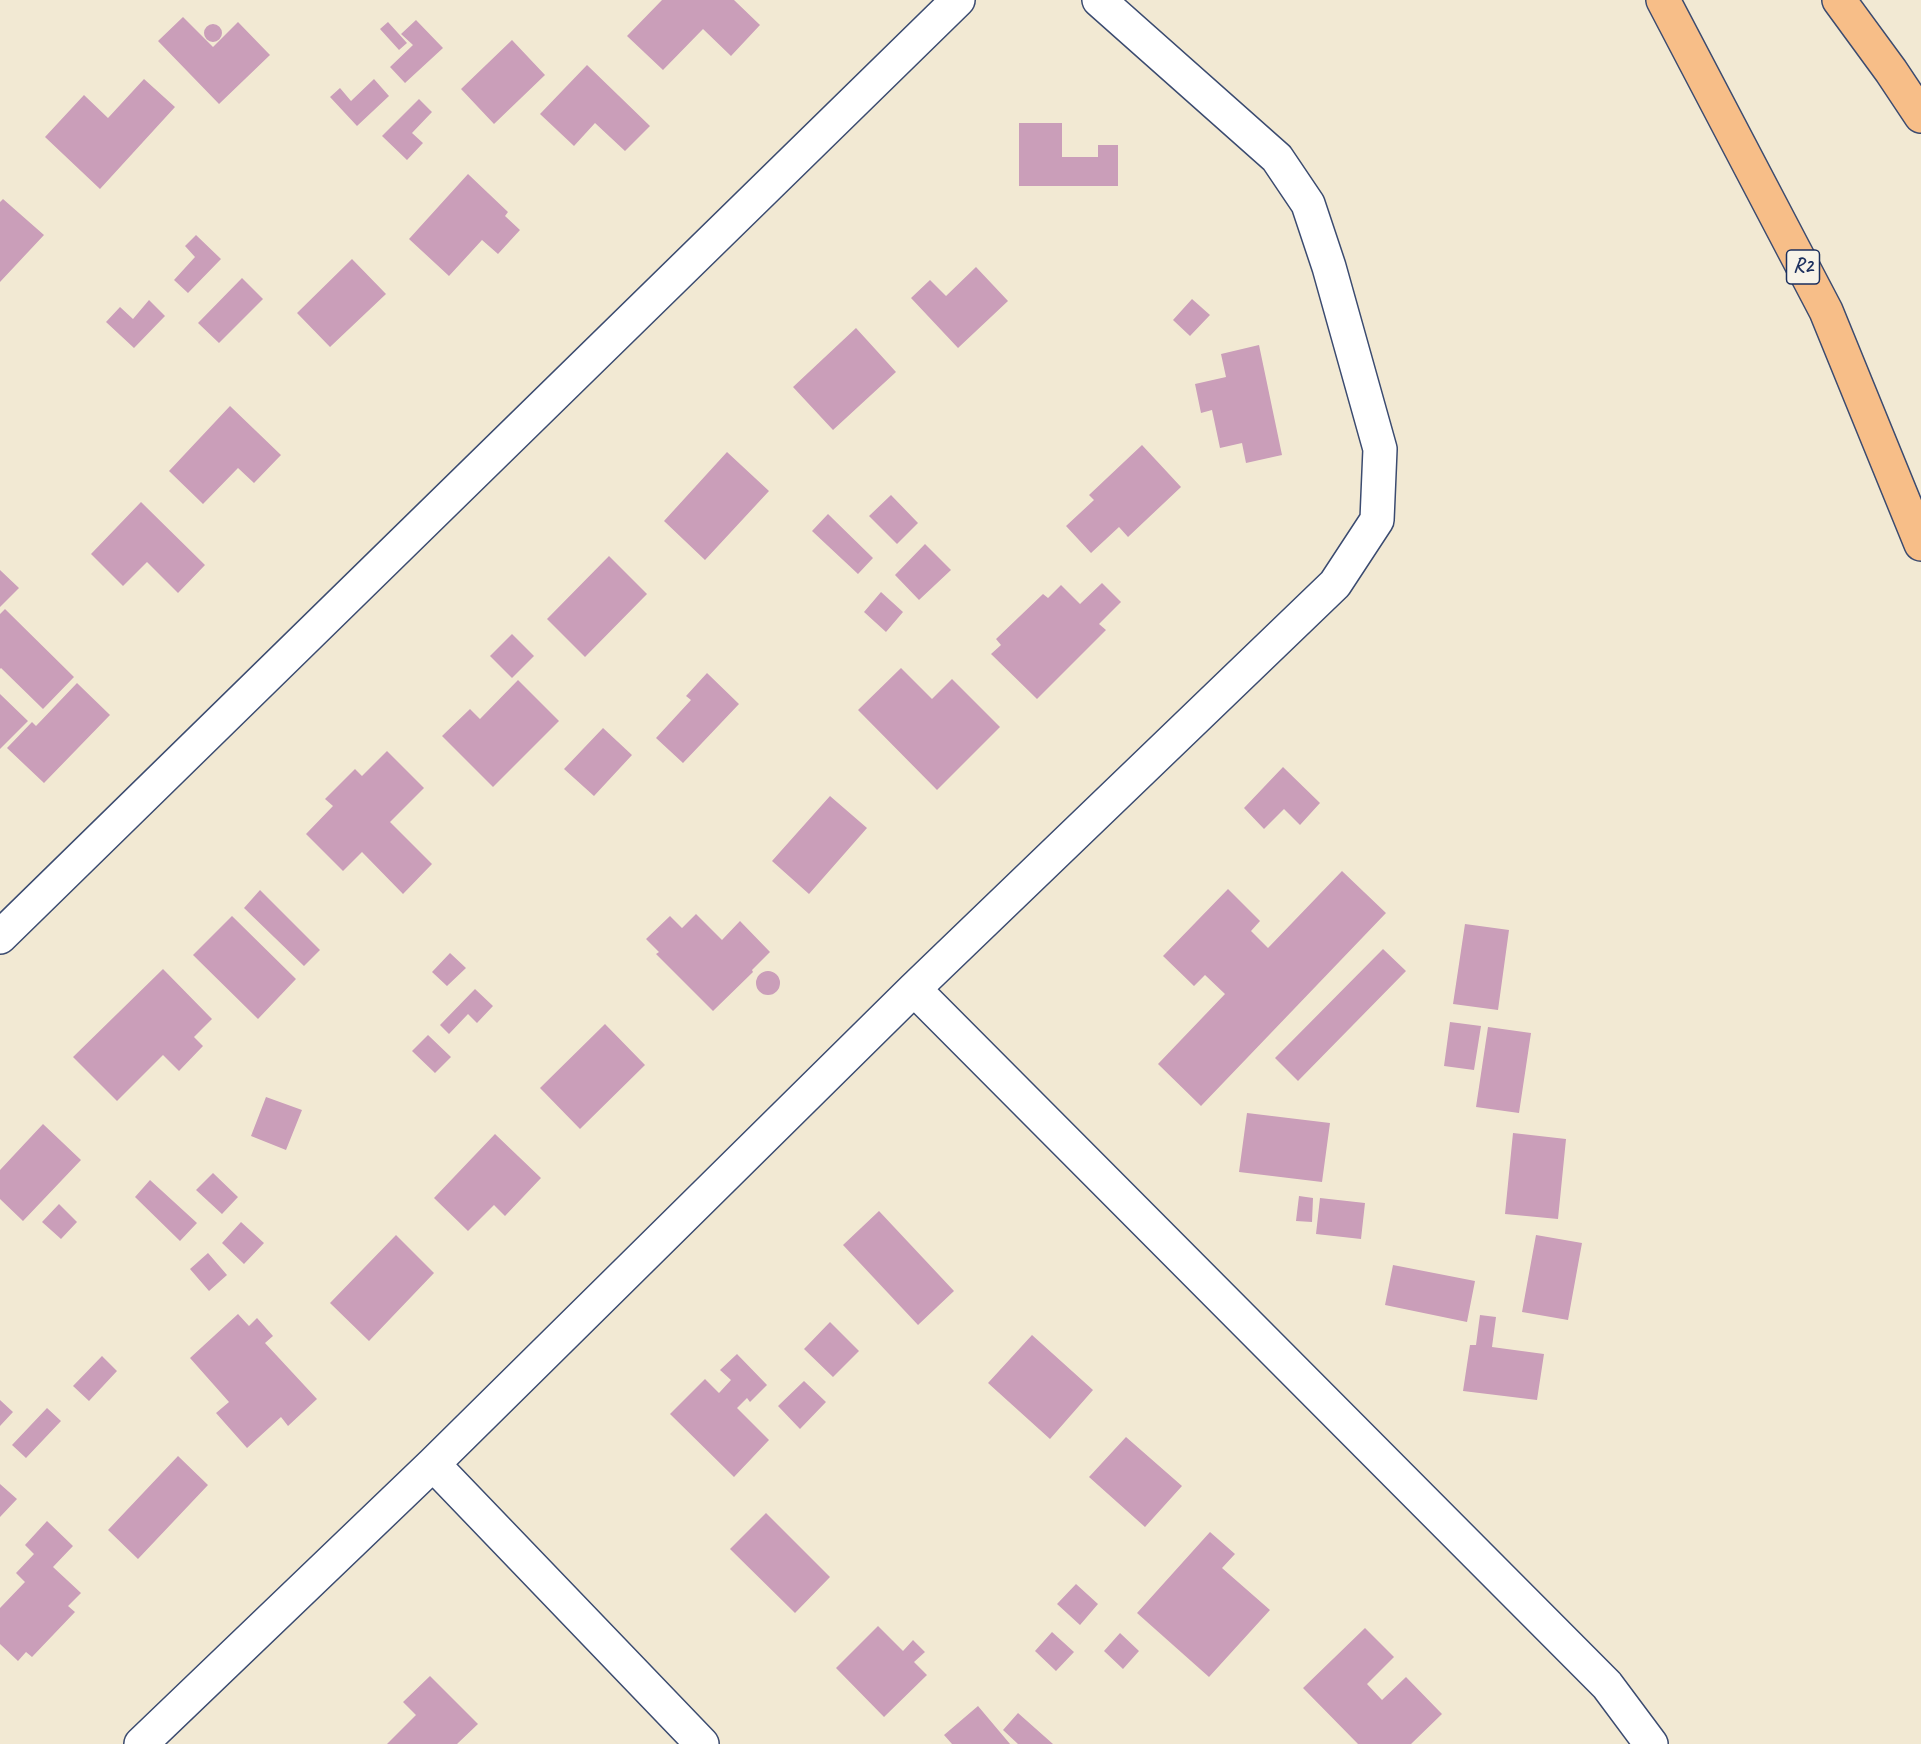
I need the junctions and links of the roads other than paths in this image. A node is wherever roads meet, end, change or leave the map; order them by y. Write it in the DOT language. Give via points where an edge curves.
graph roads {
  1 [pos="958,0"];
  2 [pos="1099,0"];
  3 [pos="1663,0"];
  4 [pos="1839,0"];
  5 [pos="1921,116"];
  6 [pos="1921,544"];
  7 [pos="0,937"];
  8 [pos="914,989"];
  9 [pos="434,1464"];
  10 [pos="141,1744"];
  11 [pos="702,1744"];
  12 [pos="1651,1744"];
  1 -- 7 [label="street"];
  2 -- 8 [label="street" via="1277,158 1308,204 1380,449 1377,520 1335,584"];
  3 -- 6 [label="highway, R2" via="1827,311"];
  4 -- 5 [label="highway"];
  8 -- 9 [label="street"];
  8 -- 12 [label="street" via="1606,1685"];
  9 -- 10 [label="street"];
  9 -- 11 [label="street"];
}
